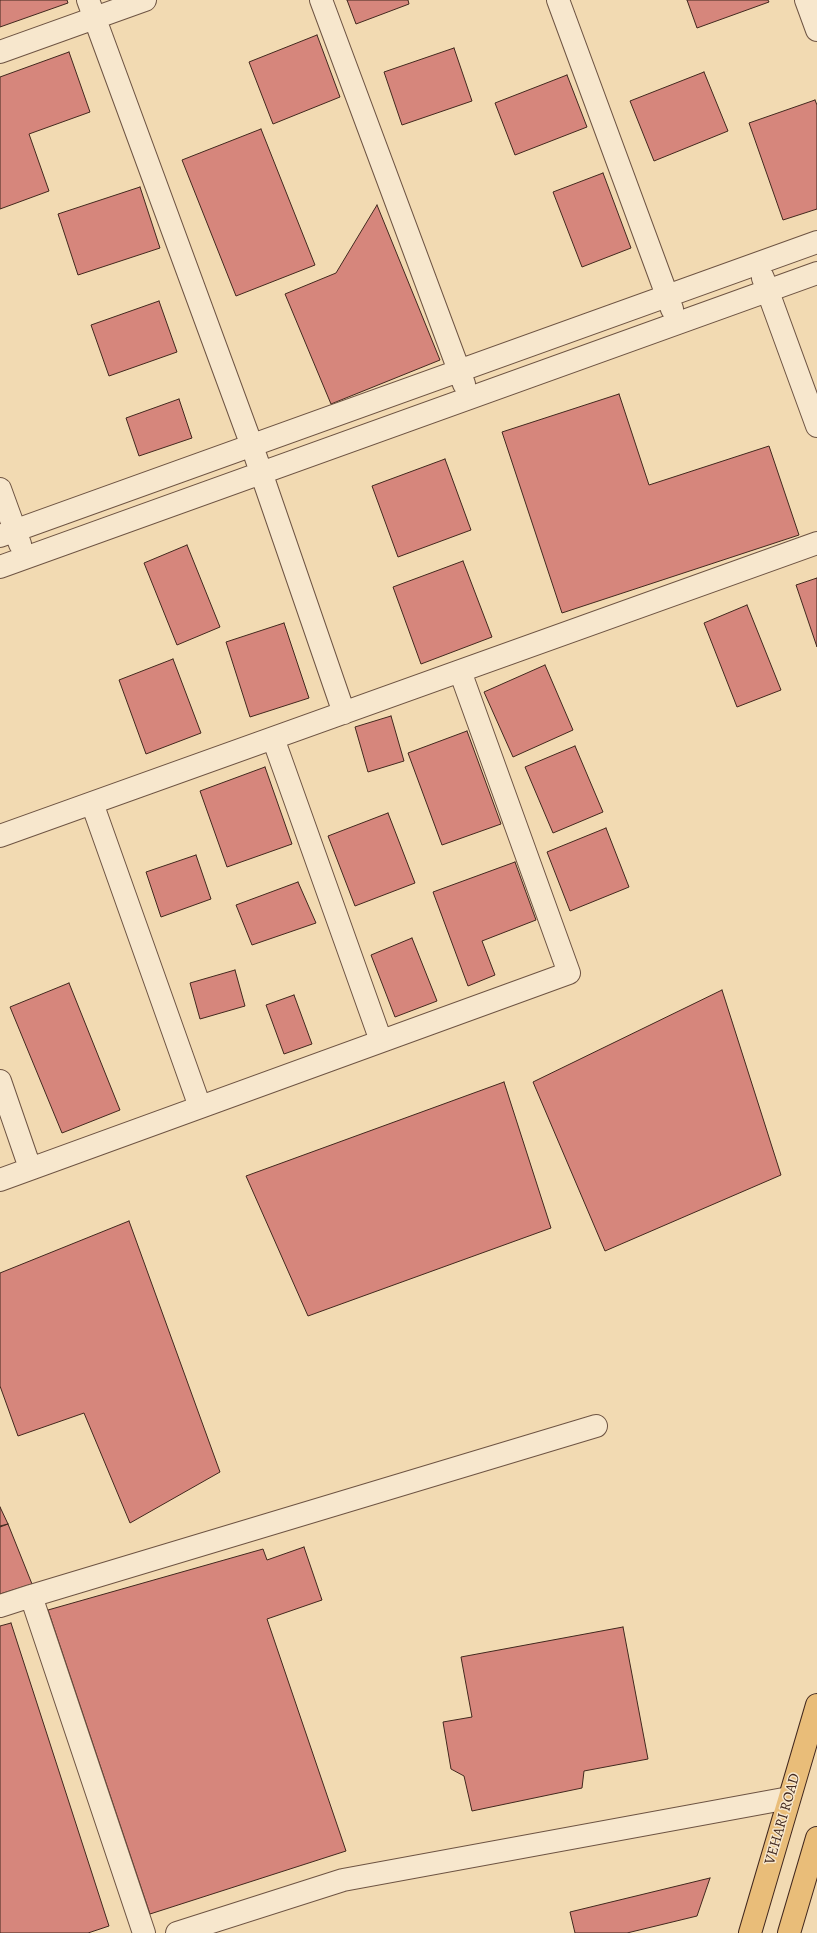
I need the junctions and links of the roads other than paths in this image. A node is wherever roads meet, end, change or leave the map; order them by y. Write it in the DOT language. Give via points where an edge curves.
graph roads {
  1 [pos="145,0"];
  2 [pos="321,0"];
  3 [pos="558,0"];
  4 [pos="806,0"];
  5 [pos="92,9"];
  6 [pos="817,30"];
  7 [pos="0,52"];
  8 [pos="817,242"];
  9 [pos="758,264"];
  10 [pos="817,273"];
  11 [pos="768,291"];
  12 [pos="668,296"];
  13 [pos="677,323"];
  14 [pos="459,371"];
  15 [pos="469,398"];
  16 [pos="817,426"];
  17 [pos="252,446"];
  18 [pos="261,473"];
  19 [pos="0,489"];
  20 [pos="8,534"];
  21 [pos="817,543"];
  22 [pos="25,558"];
  23 [pos="0,567"];
  24 [pos="460,671"];
  25 [pos="344,713"];
  26 [pos="273,738"];
  27 [pos="92,803"];
  28 [pos="0,836"];
  29 [pos="381,1041"];
  30 [pos="0,1081"];
  31 [pos="200,1107"];
  32 [pos="30,1168"];
  33 [pos="0,1180"];
  34 [pos="596,1426"];
  35 [pos="31,1596"];
  36 [pos="0,1606"];
  37 [pos="817,1704"];
  38 [pos="789,1798"];
  39 [pos="817,1838"];
  40 [pos="144,1933"];
  41 [pos="177,1933"];
  42 [pos="750,1933"];
  43 [pos="789,1933"];
  1 -- 5 [label="street"];
  2 -- 14 [label="street"];
  3 -- 12 [label="street"];
  4 -- 6 [label="street"];
  5 -- 7 [label="street"];
  5 -- 17 [label="street"];
  8 -- 9 [label="street"];
  9 -- 11 [label="street"];
  9 -- 12 [label="street"];
  10 -- 11 [label="street"];
  11 -- 13 [label="street"];
  11 -- 16 [label="street"];
  12 -- 13 [label="street"];
  12 -- 14 [label="street"];
  13 -- 15 [label="street"];
  14 -- 15 [label="street"];
  14 -- 17 [label="street"];
  15 -- 18 [label="street"];
  17 -- 18 [label="street"];
  17 -- 20 [label="street"];
  18 -- 22 [label="street"];
  18 -- 25 [label="street"];
  19 -- 20 [label="street"];
  20 -- 22 [label="street"];
  21 -- 24 [label="street"];
  22 -- 23 [label="street"];
  24 -- 25 [label="street"];
  24 -- 29 [label="street" via="569,973"];
  25 -- 26 [label="street"];
  26 -- 27 [label="street"];
  26 -- 29 [label="street"];
  27 -- 28 [label="street"];
  27 -- 31 [label="street"];
  29 -- 31 [label="street"];
  30 -- 32 [label="street"];
  31 -- 32 [label="street"];
  32 -- 33 [label="street"];
  34 -- 35 [label="street"];
  35 -- 36 [label="street"];
  35 -- 40 [label="street"];
  37 -- 38 [label="main road, VEHARI ROAD"];
  38 -- 41 [label="street" via="342,1880"];
  38 -- 42 [label="main road, VEHARI ROAD"];
  39 -- 43 [label="main road"];
}
